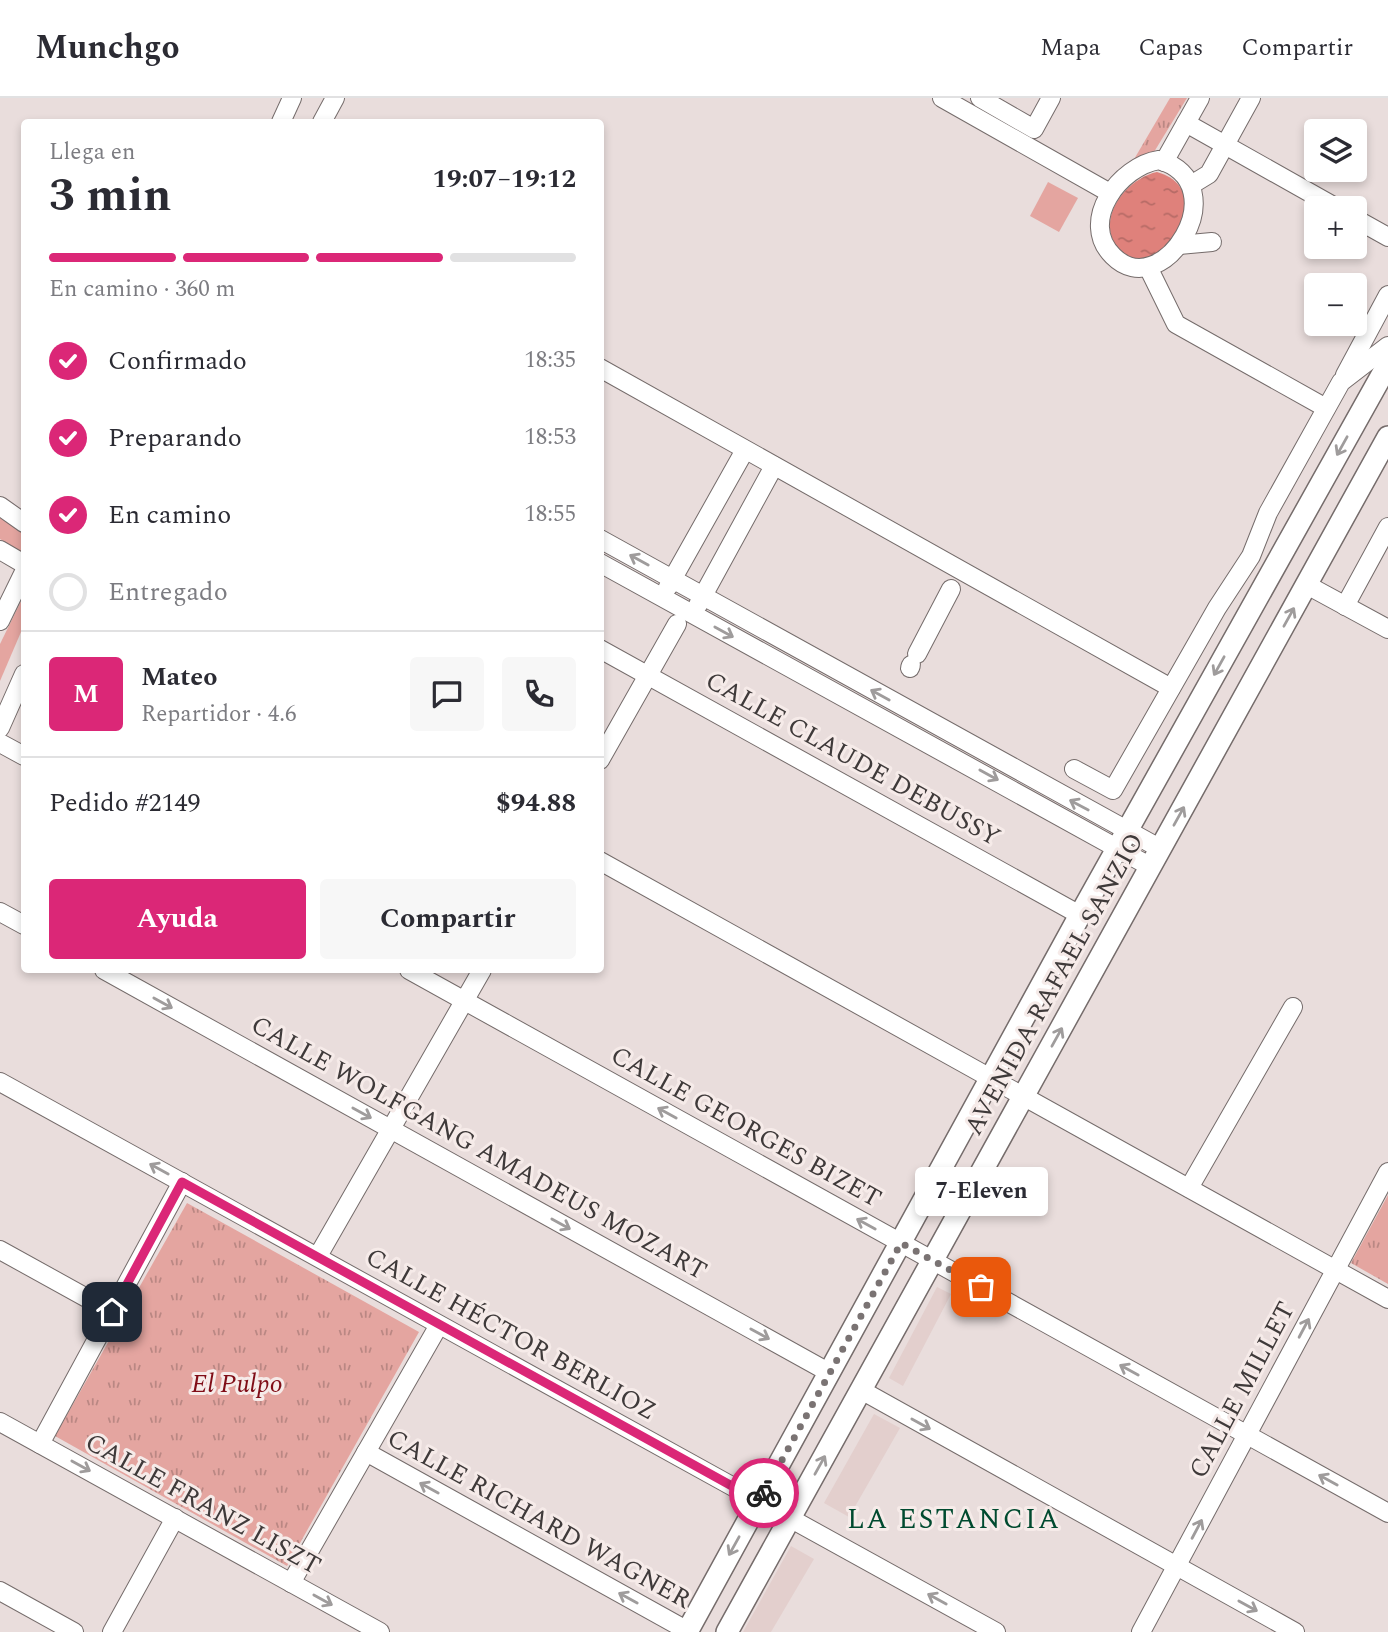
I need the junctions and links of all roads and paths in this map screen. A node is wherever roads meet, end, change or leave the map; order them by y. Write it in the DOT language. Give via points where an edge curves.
graph roads {
  1 [pos="292,98"];
  2 [pos="335,98"];
  3 [pos="942,98"];
  4 [pos="980,98"];
  5 [pos="1051,98"];
  6 [pos="1200,98"];
  7 [pos="1251,98"];
  8 [pos="282,119"];
  9 [pos="324,119"];
  10 [pos="1186,123"];
  11 [pos="1225,145"];
  12 [pos="1164,162"];
  13 [pos="1191,185"];
  14 [pos="1110,193"];
  15 [pos="1316,196"];
  16 [pos="1367,225"];
  17 [pos="1388,237"];
  18 [pos="1212,242"];
  19 [pos="1179,245"];
  20 [pos="1149,267"];
  21 [pos="1388,295"];
  22 [pos="1388,346"];
  23 [pos="1388,365"];
  24 [pos="604,370"];
  25 [pos="1341,382"];
  26 [pos="1382,390"];
  27 [pos="1325,408"];
  28 [pos="1388,437"];
  29 [pos="745,450"];
  30 [pos="774,466"];
  31 [pos="0,506"];
  32 [pos="21,521"];
  33 [pos="1388,527"];
  34 [pos="604,541"];
  35 [pos="0,550"];
  36 [pos="21,562"];
  37 [pos="604,565"];
  38 [pos="21,578"];
  39 [pos="673,579"];
  40 [pos="1307,585"];
  41 [pos="951,589"];
  42 [pos="703,596"];
  43 [pos="662,597"];
  44 [pos="1345,606"];
  45 [pos="693,614"];
  46 [pos="0,621"];
  47 [pos="677,624"];
  48 [pos="1388,629"];
  49 [pos="604,651"];
  50 [pos="912,662"];
  51 [pos="648,676"];
  52 [pos="21,681"];
  53 [pos="1171,688"];
  54 [pos="0,728"];
  55 [pos="0,743"];
  56 [pos="966,744"];
  57 [pos="604,753"];
  58 [pos="21,754"];
  59 [pos="1079,772"];
  60 [pos="1122,840"];
  61 [pos="1156,858"];
  62 [pos="604,863"];
  63 [pos="0,912"];
  64 [pos="1080,915"];
  65 [pos="21,923"];
  66 [pos="109,973"];
  67 [pos="414,973"];
  68 [pos="480,973"];
  69 [pos="464,1001"];
  70 [pos="1293,1007"];
  71 [pos="991,1078"];
  72 [pos="0,1082"];
  73 [pos="1024,1096"];
  74 [pos="391,1129"];
  75 [pos="1388,1172"];
  76 [pos="182,1182"];
  77 [pos="1189,1188"];
  78 [pos="901,1243"];
  79 [pos="0,1250"];
  80 [pos="318,1256"];
  81 [pos="933,1261"];
  82 [pos="1335,1269"];
  83 [pos="1388,1299"];
  84 [pos="112,1312"];
  85 [pos="439,1325"];
  86 [pos="830,1373"];
  87 [pos="861,1391"];
  88 [pos="0,1422"];
  89 [pos="1248,1436"];
  90 [pos="40,1444"];
  91 [pos="366,1452"];
  92 [pos="759,1501"];
  93 [pos="1388,1513"];
  94 [pos="175,1518"];
  95 [pos="790,1518"];
  96 [pos="1177,1566"];
  97 [pos="291,1583"];
  98 [pos="0,1591"];
  99 [pos="74,1632"];
  100 [pos="112,1632"];
  101 [pos="380,1632"];
  102 [pos="687,1632"];
  103 [pos="727,1632"];
  104 [pos="996,1632"];
  105 [pos="1141,1632"];
  106 [pos="1296,1632"];
  1 -- 8 [label="street"];
  2 -- 9 [label="street"];
  3 -- 14 [label="street"];
  4 -- 5 [label="street" via="1034,129"];
  6 -- 10 [label="street"];
  7 -- 11 [label="street"];
  10 -- 11 [label="street"];
  10 -- 12 [label="street"];
  11 -- 13 [label="street" via="1209,174"];
  11 -- 15 [label="street"];
  12 -- 13 [label="street" via="1174,165"];
  12 -- 14 [label="street" via="1145,163 1132,170"];
  13 -- 19 [label="street" via="1193,213"];
  14 -- 20 [label="street" via="1102,216 1104,243 1121,263"];
  16 -- 17 [label="street"];
  18 -- 19 [label="street"];
  19 -- 20 [label="street"];
  20 -- 27 [label="street" via="1176,324"];
  21 -- 25 [label="street"];
  22 -- 25 [label="street"];
  23 -- 26 [label="main road, AVENIDA RAFAEL SANZIO"];
  24 -- 29 [label="street"];
  25 -- 27 [label="street"];
  26 -- 60 [label="main road, AVENIDA RAFAEL SANZIO, one-way"];
  27 -- 53 [label="street" via="1268,513 1251,556"];
  28 -- 40 [label="main road, AVENIDA RAFAEL SANZIO"];
  29 -- 30 [label="street"];
  29 -- 39 [label="street"];
  30 -- 42 [label="street"];
  30 -- 53 [label="street"];
  31 -- 32 [label="street"];
  33 -- 44 [label="street"];
  39 -- 34 [label="street, one-way"];
  35 -- 36 [label="street"];
  37 -- 43 [label="street"];
  38 -- 46 [label="street"];
  39 -- 42 [label="street"];
  39 -- 43 [label="street"];
  40 -- 44 [label="street"];
  61 -- 40 [label="main road, AVENIDA RAFAEL SANZIO, one-way"];
  41 -- 50 [label="street"];
  42 -- 45 [label="street"];
  56 -- 42 [label="street, one-way"];
  43 -- 45 [label="street"];
  44 -- 48 [label="street"];
  45 -- 56 [label="street, one-way"];
  47 -- 51 [label="street"];
  49 -- 51 [label="street, CALLE CLAUDE DEBUSSY"];
  51 -- 57 [label="street"];
  51 -- 64 [label="street, CALLE CLAUDE DEBUSSY"];
  52 -- 54 [label="street"];
  53 -- 59 [label="street" via="1113,790"];
  55 -- 58 [label="street"];
  56 -- 60 [label="street" via="1035,791"];
  60 -- 61 [label="street"];
  60 -- 64 [label="main road, AVENIDA RAFAEL SANZIO"];
  73 -- 61 [label="main road, AVENIDA RAFAEL SANZIO, one-way"];
  62 -- 71 [label="street"];
  63 -- 65 [label="street"];
  64 -- 71 [label="main road, AVENIDA RAFAEL SANZIO"];
  66 -- 74 [label="street, CALLE WOLFGANG AMADEUS MOZART, one-way"];
  67 -- 69 [label="street, CALLE GEORGES BIZET"];
  68 -- 69 [label="street"];
  69 -- 74 [label="street"];
  78 -- 69 [label="street, CALLE GEORGES BIZET, one-way"];
  70 -- 77 [label="street"];
  71 -- 73 [label="street"];
  71 -- 78 [label="main road, AVENIDA RAFAEL SANZIO"];
  76 -- 72 [label="street, CALLE HÉCTOR BERLIOZ, one-way"];
  73 -- 77 [label="street"];
  73 -- 81 [label="main road, AVENIDA RAFAEL SANZIO"];
  74 -- 80 [label="street"];
  74 -- 86 [label="street, CALLE WOLFGANG AMADEUS MOZART, one-way"];
  75 -- 82 [label="street, CALLE MILLET"];
  76 -- 80 [label="street, CALLE HÉCTOR BERLIOZ"];
  76 -- 84 [label="street"];
  77 -- 82 [label="street"];
  78 -- 81 [label="street, CALLE GEORGES BIZET"];
  78 -- 86 [label="main road, AVENIDA RAFAEL SANZIO"];
  79 -- 84 [label="street"];
  80 -- 85 [label="street, CALLE HÉCTOR BERLIOZ"];
  81 -- 87 [label="main road, AVENIDA RAFAEL SANZIO"];
  89 -- 81 [label="street, CALLE GEORGES BIZET, one-way"];
  82 -- 83 [label="street"];
  89 -- 82 [label="street, CALLE MILLET, one-way"];
  84 -- 90 [label="street"];
  85 -- 91 [label="street"];
  85 -- 92 [label="street, CALLE HÉCTOR BERLIOZ"];
  86 -- 92 [label="main road, AVENIDA RAFAEL SANZIO"];
  95 -- 87 [label="main road, AVENIDA RAFAEL SANZIO, one-way"];
  87 -- 96 [label="street, one-way"];
  88 -- 90 [label="street, CALLE FRANZ LISZT"];
  93 -- 89 [label="street, CALLE GEORGES BIZET, one-way"];
  96 -- 89 [label="street, CALLE MILLET, one-way"];
  90 -- 94 [label="street, CALLE FRANZ LISZT, one-way"];
  91 -- 97 [label="street"];
  102 -- 91 [label="street, CALLE RICHARD WAGNER, one-way"];
  92 -- 95 [label="street, CALLE HÉCTOR BERLIOZ"];
  92 -- 102 [label="main road, AVENIDA RAFAEL SANZIO, one-way"];
  94 -- 97 [label="street, CALLE FRANZ LISZT"];
  94 -- 100 [label="street"];
  95 -- 103 [label="main road, AVENIDA RAFAEL SANZIO"];
  104 -- 95 [label="street, CALLE HÉCTOR BERLIOZ, one-way"];
  96 -- 105 [label="street, CALLE MILLET"];
  96 -- 106 [label="street, one-way"];
  97 -- 101 [label="street, CALLE FRANZ LISZT, one-way"];
  98 -- 99 [label="street"];
}
